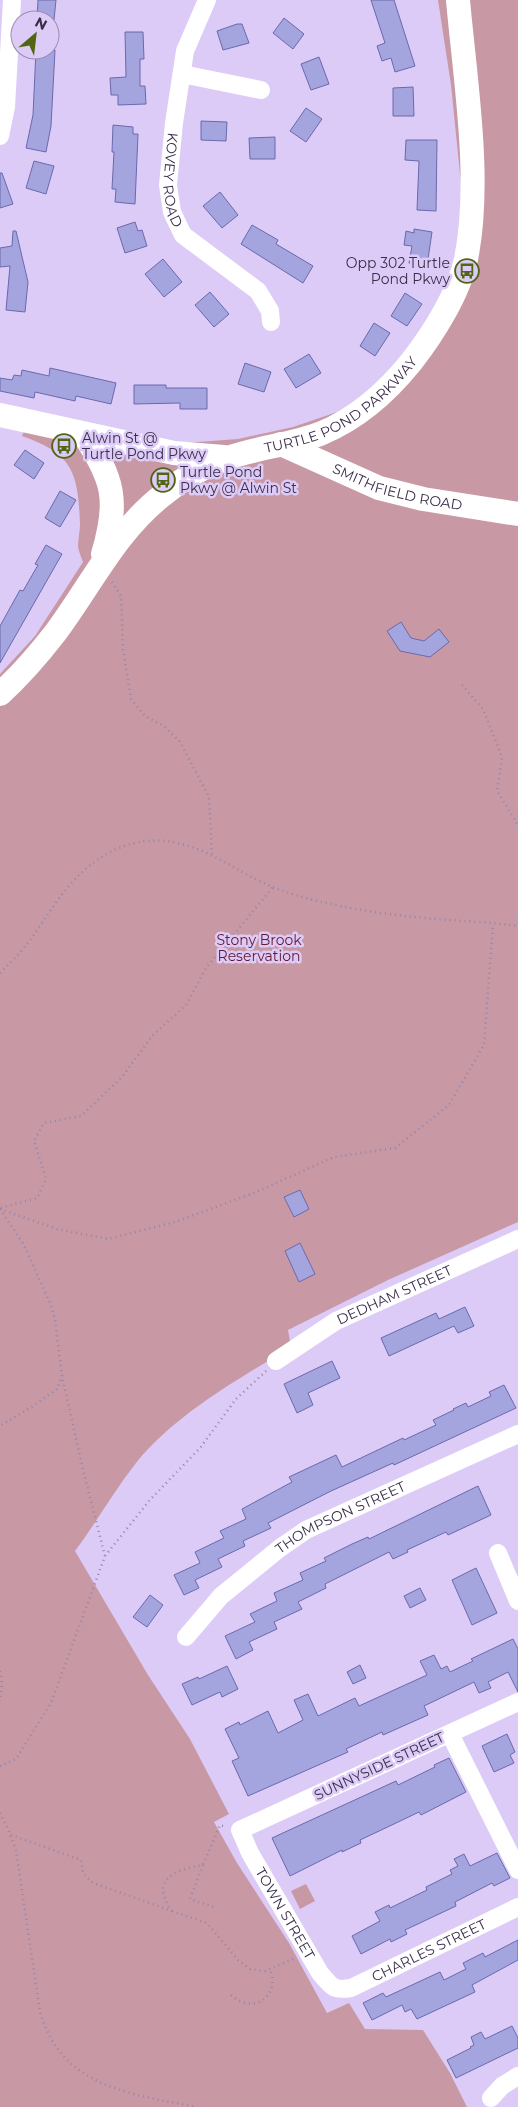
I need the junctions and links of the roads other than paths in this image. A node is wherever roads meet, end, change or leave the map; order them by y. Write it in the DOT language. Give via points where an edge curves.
graph roads {
  1 [pos="12,0"];
  2 [pos="207,0"];
  3 [pos="458,0"];
  4 [pos="182,74"];
  5 [pos="261,90"];
  6 [pos="0,136"];
  7 [pos="271,322"];
  8 [pos="0,415"];
  9 [pos="83,434"];
  10 [pos="282,444"];
  11 [pos="228,457"];
  12 [pos="518,514"];
  13 [pos="100,565"];
  14 [pos="0,694"];
  15 [pos="518,1239"];
  16 [pos="276,1362"];
  17 [pos="518,1434"];
  18 [pos="498,1553"];
  19 [pos="518,1601"];
  20 [pos="186,1638"];
  21 [pos="518,1702"];
  22 [pos="450,1734"];
  23 [pos="240,1830"];
  24 [pos="518,1870"];
  25 [pos="518,1907"];
  26 [pos="338,1990"];
  27 [pos="518,2076"];
  28 [pos="491,2098"];
  1 -- 6 [label="street" via="6,107"];
  2 -- 4 [label="street, KOVEY ROAD" via="185,51"];
  3 -- 10 [label="main road, TURTLE POND PARKWAY" via="471,138 471,209 466,261 448,305 398,380 363,410 322,433"];
  4 -- 5 [label="street"];
  4 -- 7 [label="street, KOVEY ROAD" via="168,185 172,212 183,235 258,291 270,311"];
  8 -- 9 [label="main road"];
  9 -- 11 [label="main road" via="174,453"];
  9 -- 13 [label="main road" via="108,475 112,493 109,534"];
  10 -- 11 [label="main road, TURTLE POND PARKWAY"];
  10 -- 12 [label="main road, SMITHFIELD ROAD" via="379,488 423,499"];
  11 -- 13 [label="main road, TURTLE POND PARKWAY" via="194,472 158,499 131,523"];
  13 -- 14 [label="main road, TURTLE POND PARKWAY" via="55,634 19,677"];
  15 -- 16 [label="street, DEDHAM STREET" via="336,1321"];
  17 -- 20 [label="street, THOMPSON STREET" via="306,1530 221,1596"];
  18 -- 19 [label="street"];
  21 -- 22 [label="street, SUNNYSIDE STREET"];
  22 -- 23 [label="street, SUNNYSIDE STREET"];
  22 -- 24 [label="street"];
  23 -- 26 [label="street, TOWN STREET" via="307,1952 330,1986"];
  25 -- 26 [label="street, CHARLES STREET" via="351,1988"];
  27 -- 28 [label="street"];
}
